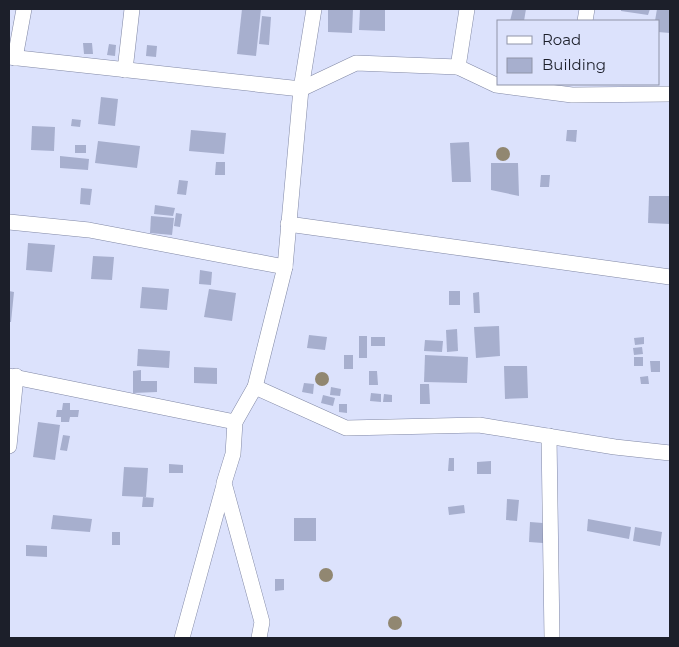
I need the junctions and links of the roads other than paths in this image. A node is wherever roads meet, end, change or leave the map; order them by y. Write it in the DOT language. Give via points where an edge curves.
graph roads {
  1 [pos="24,9"];
  2 [pos="132,9"];
  3 [pos="314,9"];
  4 [pos="467,9"];
  5 [pos="12,58"];
  6 [pos="458,67"];
  7 [pos="126,70"];
  8 [pos="301,89"];
  9 [pos="573,89"];
  10 [pos="670,94"];
  11 [pos="9,222"];
  12 [pos="288,224"];
  13 [pos="285,267"];
  14 [pos="670,277"];
  15 [pos="12,376"];
  16 [pos="255,387"];
  17 [pos="235,422"];
  18 [pos="549,436"];
  19 [pos="9,446"];
  20 [pos="670,453"];
  21 [pos="224,483"];
  22 [pos="182,638"];
  23 [pos="259,638"];
  24 [pos="552,638"];
  1 -- 5 [label="street"];
  2 -- 7 [label="street"];
  3 -- 8 [label="street"];
  4 -- 6 [label="street"];
  5 -- 7 [label="street"];
  6 -- 8 [label="street" via="356,63"];
  6 -- 9 [label="street" via="496,85"];
  7 -- 8 [label="street"];
  8 -- 12 [label="street"];
  9 -- 10 [label="street"];
  11 -- 13 [label="street" via="89,230"];
  12 -- 13 [label="street"];
  12 -- 14 [label="street"];
  13 -- 16 [label="street"];
  15 -- 17 [label="street"];
  15 -- 19 [label="street"];
  16 -- 17 [label="street"];
  16 -- 18 [label="street" via="346,428 479,425"];
  17 -- 21 [label="street" via="233,454"];
  18 -- 20 [label="street"];
  18 -- 24 [label="street"];
  21 -- 22 [label="street"];
  21 -- 23 [label="street" via="262,622"];
}
